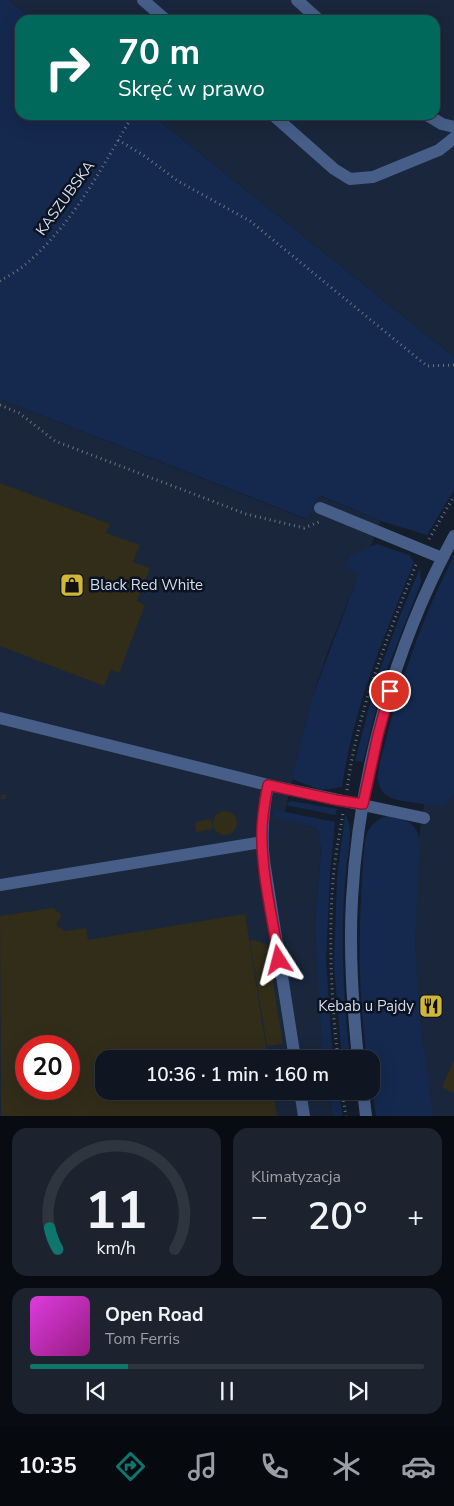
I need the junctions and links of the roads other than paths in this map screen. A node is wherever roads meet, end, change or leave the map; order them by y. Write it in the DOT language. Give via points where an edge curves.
graph roads {
  1 [pos="143,0"];
  2 [pos="297,0"];
  3 [pos="160,15"];
  4 [pos="314,15"];
  5 [pos="279,120"];
  6 [pos="435,120"];
  7 [pos="454,127"];
  8 [pos="454,138"];
  9 [pos="325,510"];
  10 [pos="454,536"];
  11 [pos="442,558"];
  12 [pos="0,718"];
  13 [pos="268,785"];
  14 [pos="363,804"];
  15 [pos="424,818"];
  16 [pos="262,842"];
  17 [pos="0,885"];
  18 [pos="294,1050"];
  19 [pos="357,1050"];
  20 [pos="301,1100"];
  21 [pos="364,1100"];
  22 [pos="304,1116"];
  23 [pos="366,1116"];
  1 -- 3 [label="street"];
  2 -- 4 [label="street"];
  5 -- 8 [label="street" via="350,179 373,177 438,150"];
  6 -- 7 [label="street"];
  9 -- 11 [label="street"];
  10 -- 11 [label="street"];
  11 -- 14 [label="street" via="407,639 390,691"];
  12 -- 13 [label="street"];
  13 -- 14 [label="street"];
  13 -- 16 [label="street"];
  14 -- 15 [label="street"];
  14 -- 19 [label="street" via="352,899 351,959"];
  16 -- 17 [label="street"];
  16 -- 18 [label="street"];
  20 -- 22 [label="street"];
  21 -- 23 [label="street"];
}
